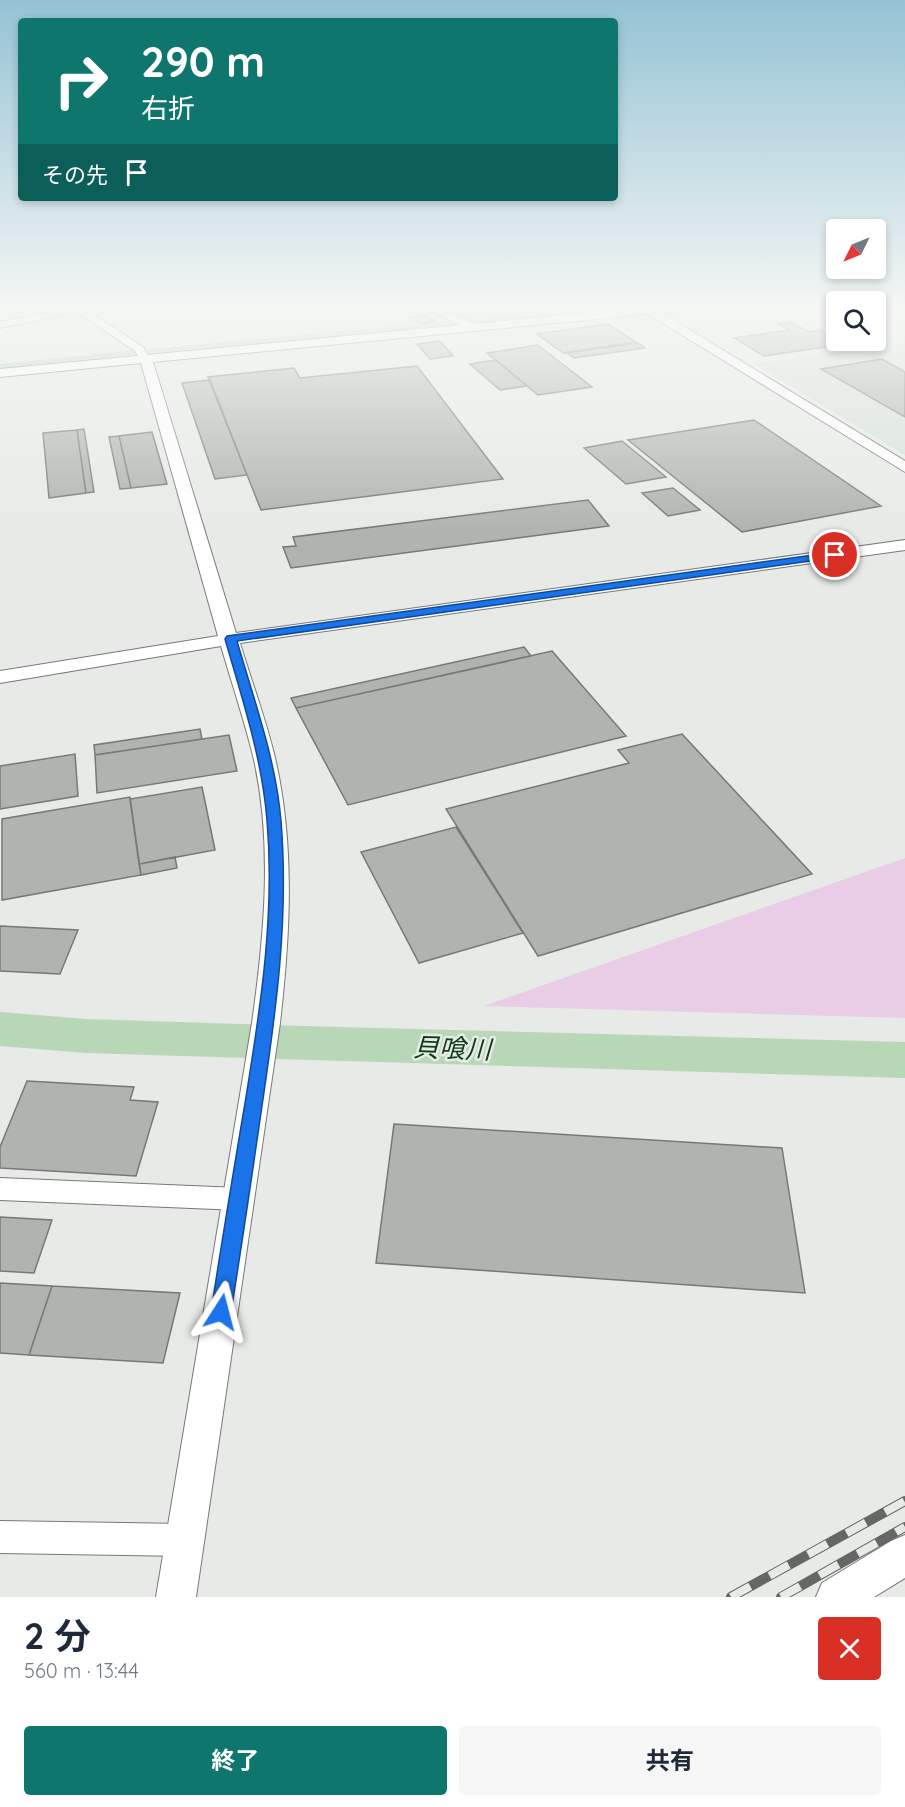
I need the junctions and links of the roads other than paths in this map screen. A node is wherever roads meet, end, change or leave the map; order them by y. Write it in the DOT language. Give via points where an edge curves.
graph roads {
  1 [pos="153,382"];
  2 [pos="766,382"];
  3 [pos="905,467"];
  4 [pos="905,545"];
  5 [pos="231,639"];
  6 [pos="0,677"];
  7 [pos="0,1189"];
  8 [pos="239,1198"];
  9 [pos="0,1537"];
  10 [pos="185,1540"];
  11 [pos="905,1555"];
  12 [pos="176,1597"];
  13 [pos="836,1597"];
  1 -- 5 [label="street"];
  2 -- 3 [label="street"];
  4 -- 5 [label="street"];
  5 -- 6 [label="street"];
  5 -- 8 [label="street" via="265,761 274,820 276,929"];
  7 -- 8 [label="street"];
  8 -- 10 [label="street"];
  9 -- 10 [label="street"];
  10 -- 12 [label="street"];
  11 -- 13 [label="street"];
}
